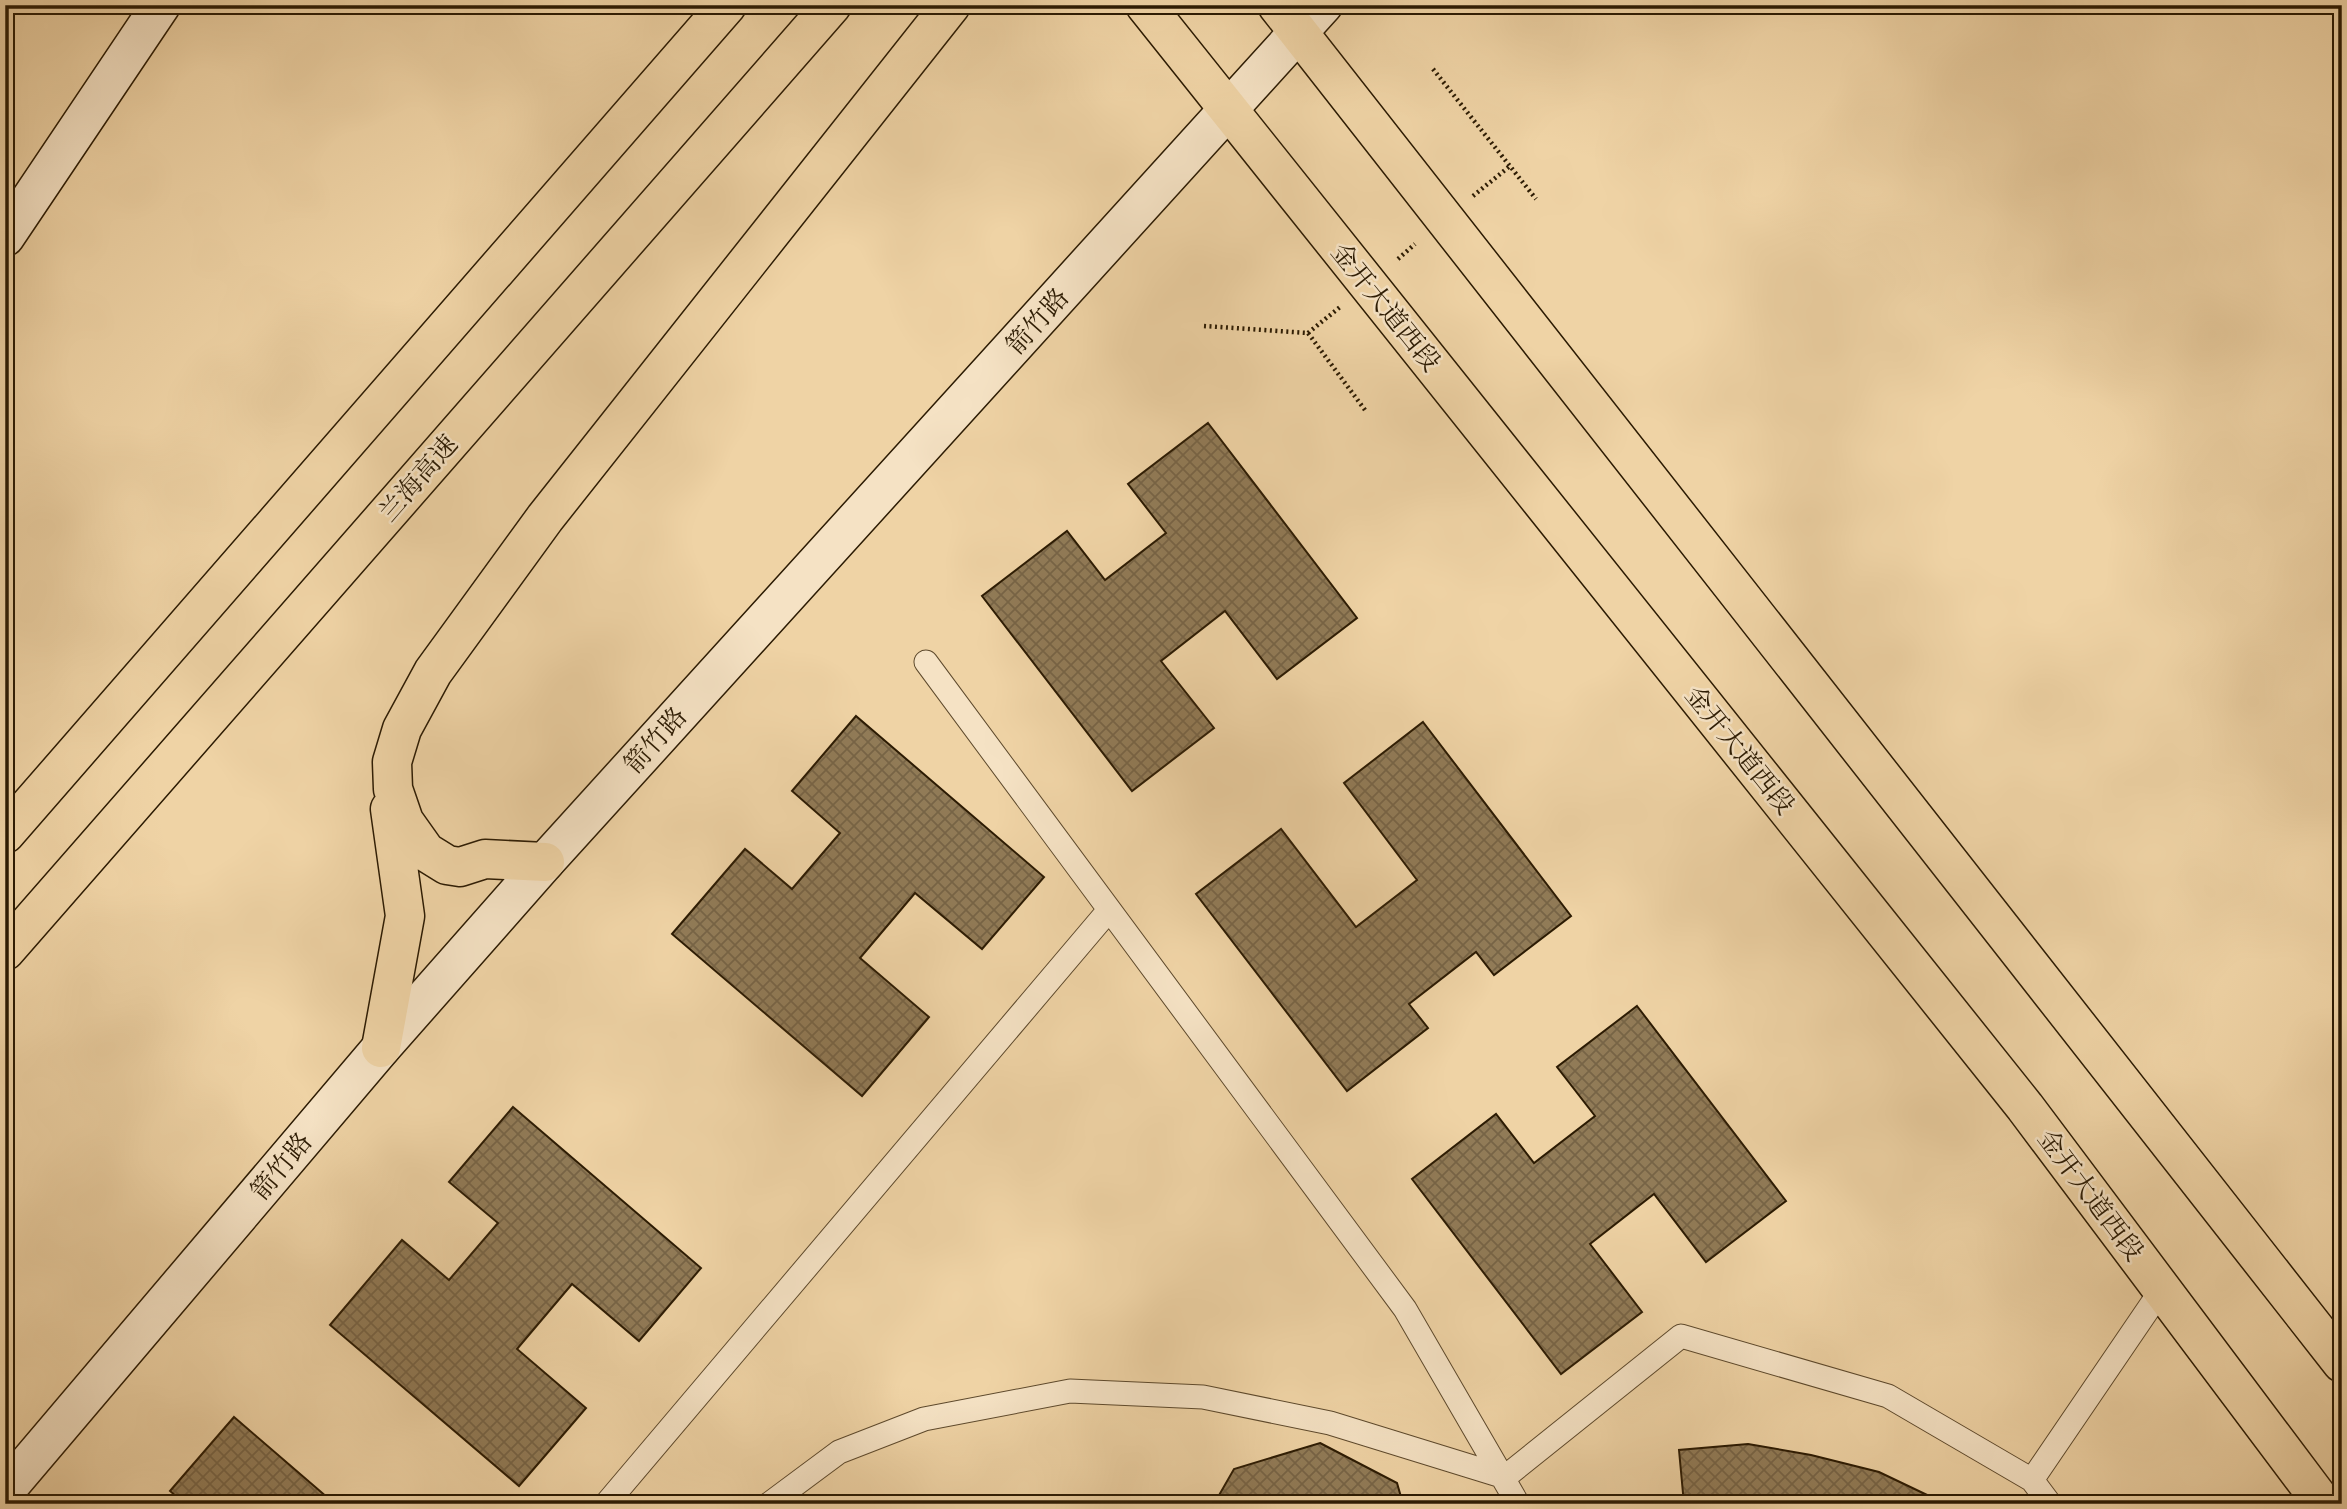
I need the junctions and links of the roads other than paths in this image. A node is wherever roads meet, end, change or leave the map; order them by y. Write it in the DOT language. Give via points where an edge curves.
graph roads {
  1 [pos="161,5"];
  2 [pos="727,5"];
  3 [pos="832,5"];
  4 [pos="951,5"];
  5 [pos="1145,5"];
  6 [pos="1300,15"];
  7 [pos="1228,110"];
  8 [pos="5,237"];
  9 [pos="926,662"];
  10 [pos="392,762"];
  11 [pos="5,834"];
  12 [pos="545,862"];
  13 [pos="1109,910"];
  14 [pos="5,951"];
  15 [pos="381,1048"];
  16 [pos="2162,1289"];
  17 [pos="2342,1363"];
  18 [pos="1505,1477"];
  19 [pos="2032,1480"];
  20 [pos="5,1491"];
  21 [pos="606,1504"];
  22 [pos="769,1504"];
  23 [pos="1518,1504"];
  24 [pos="2050,1504"];
  25 [pos="2322,1504"];
  1 -- 8 [label="street"];
  2 -- 11 [label="main road"];
  3 -- 14 [label="main road, 兰海高速"];
  4 -- 10 [label="main road" via="473,614 414,705"];
  5 -- 7 [label="main road, 金开大道西段"];
  6 -- 7 [label="street, 箭竹路"];
  6 -- 17 [label="main road"];
  7 -- 12 [label="street, 箭竹路"];
  7 -- 16 [label="main road, 金开大道西段" via="2016,1097"];
  9 -- 13 [label="lane"];
  10 -- 12 [label="main road" via="397,805 418,842 436,860 460,867 485,859"];
  10 -- 15 [label="main road" via="391,823 405,916"];
  12 -- 15 [label="street, 箭竹路"];
  13 -- 18 [label="lane" via="1405,1309"];
  13 -- 21 [label="lane"];
  15 -- 20 [label="street, 箭竹路"];
  16 -- 19 [label="lane"];
  16 -- 25 [label="main road, 金开大道西段"];
  18 -- 19 [label="lane" via="1681,1336 1888,1396"];
  18 -- 22 [label="lane" via="1330,1423 1203,1397 1070,1391 924,1419 839,1452"];
  18 -- 23 [label="lane"];
  19 -- 24 [label="lane"];
}
